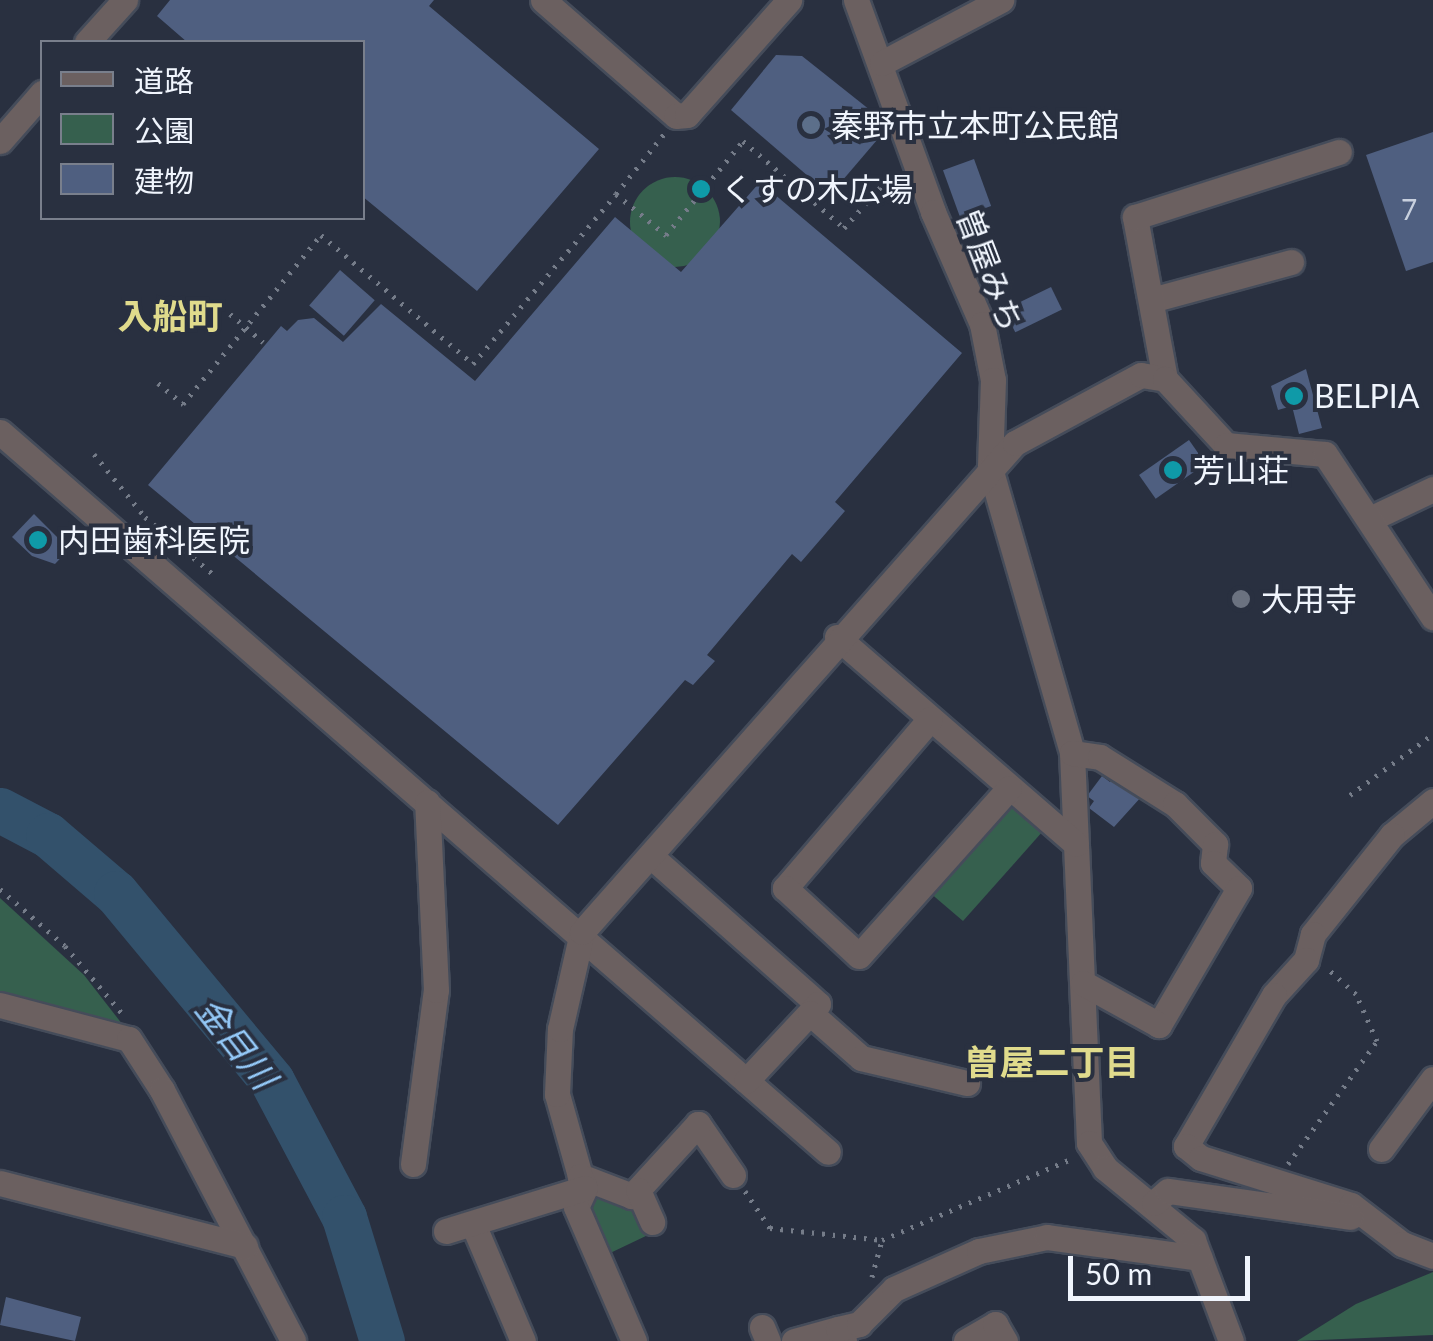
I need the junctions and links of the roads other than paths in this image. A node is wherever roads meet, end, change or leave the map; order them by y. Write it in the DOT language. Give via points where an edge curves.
graph roads {
  1 [pos="542,0"];
  2 [pos="789,0"];
  3 [pos="856,0"];
  4 [pos="1001,0"];
  5 [pos="108,6"];
  6 [pos="88,40"];
  7 [pos="882,62"];
  8 [pos="40,95"];
  9 [pos="0,142"];
  10 [pos="1339,152"];
  11 [pos="1291,262"];
  12 [pos="1155,299"];
  13 [pos="1165,379"];
  14 [pos="0,432"];
  15 [pos="990,468"];
  16 [pos="1433,489"];
  17 [pos="1372,518"];
  18 [pos="1433,617"];
  19 [pos="837,637"];
  20 [pos="930,720"];
  21 [pos="1072,753"];
  22 [pos="1009,788"];
  23 [pos="1433,801"];
  24 [pos="427,802"];
  25 [pos="1076,844"];
  26 [pos="653,858"];
  27 [pos="582,932"];
  28 [pos="1083,983"];
  29 [pos="0,1005"];
  30 [pos="810,1013"];
  31 [pos="1433,1078"];
  32 [pos="746,1080"];
  33 [pos="967,1082"];
  34 [pos="1382,1149"];
  35 [pos="828,1152"];
  36 [pos="413,1164"];
  37 [pos="733,1174"];
  38 [pos="0,1182"];
  39 [pos="583,1182"];
  40 [pos="638,1190"];
  41 [pos="1154,1203"];
  42 [pos="1369,1220"];
  43 [pos="652,1222"];
  44 [pos="473,1224"];
  45 [pos="446,1231"];
  46 [pos="244,1246"];
  47 [pos="1433,1256"];
  48 [pos="1200,1258"];
  49 [pos="841,1335"];
  50 [pos="293,1341"];
  51 [pos="523,1341"];
  52 [pos="634,1341"];
  53 [pos="794,1341"];
  54 [pos="966,1341"];
  55 [pos="1005,1341"];
  56 [pos="1232,1341"];
  1 -- 2 [label="street" via="676,116 686,115"];
  3 -- 7 [label="street, 曽屋みち"];
  4 -- 7 [label="street"];
  5 -- 6 [label="street"];
  7 -- 15 [label="street, 曽屋みち" via="932,212 982,324 993,380"];
  8 -- 9 [label="street"];
  10 -- 12 [label="street" via="1135,217"];
  11 -- 12 [label="street"];
  12 -- 13 [label="street"];
  13 -- 15 [label="street" via="1141,375 1073,407 1015,443"];
  13 -- 17 [label="street" via="1226,445 1325,454"];
  14 -- 24 [label="street"];
  15 -- 19 [label="street"];
  15 -- 21 [label="street, 曽屋みち" via="1056,672"];
  16 -- 17 [label="street"];
  17 -- 18 [label="street"];
  19 -- 20 [label="street"];
  19 -- 26 [label="street"];
  20 -- 22 [label="street"];
  20 -- 22 [label="street" via="785,888 859,956"];
  21 -- 25 [label="street, 曽屋みち"];
  21 -- 28 [label="street" via="1100,757 1176,804 1215,844 1213,864 1239,888 1159,1025"];
  22 -- 25 [label="street"];
  23 -- 42 [label="street" via="1392,835 1313,934 1186,1146 1201,1158 1351,1205"];
  24 -- 27 [label="street"];
  24 -- 36 [label="street" via="436,990"];
  25 -- 28 [label="street, 曽屋みち"];
  26 -- 27 [label="street"];
  26 -- 30 [label="street" via="818,1004"];
  27 -- 32 [label="street"];
  27 -- 39 [label="street" via="560,1028 557,1094"];
  28 -- 41 [label="street, 曽屋みち" via="1092,1150 1118,1180"];
  29 -- 46 [label="street" via="129,1039"];
  30 -- 32 [label="street"];
  30 -- 33 [label="street" via="861,1058 933,1088"];
  31 -- 34 [label="street"];
  32 -- 35 [label="street"];
  37 -- 40 [label="street" via="698,1124"];
  38 -- 46 [label="street"];
  39 -- 40 [label="street" via="632,1196"];
  39 -- 44 [label="street"];
  39 -- 52 [label="street" via="576,1207"];
  40 -- 43 [label="street"];
  41 -- 42 [label="street" via="1168,1191"];
  41 -- 48 [label="street" via="1193,1240"];
  42 -- 47 [label="street"];
  44 -- 45 [label="street"];
  44 -- 51 [label="street"];
  46 -- 50 [label="street"];
  48 -- 49 [label="street" via="1047,1237 925,1270"];
  48 -- 56 [label="street"];
  49 -- 53 [label="street"];
  54 -- 55 [label="street" via="995,1324"];
}
